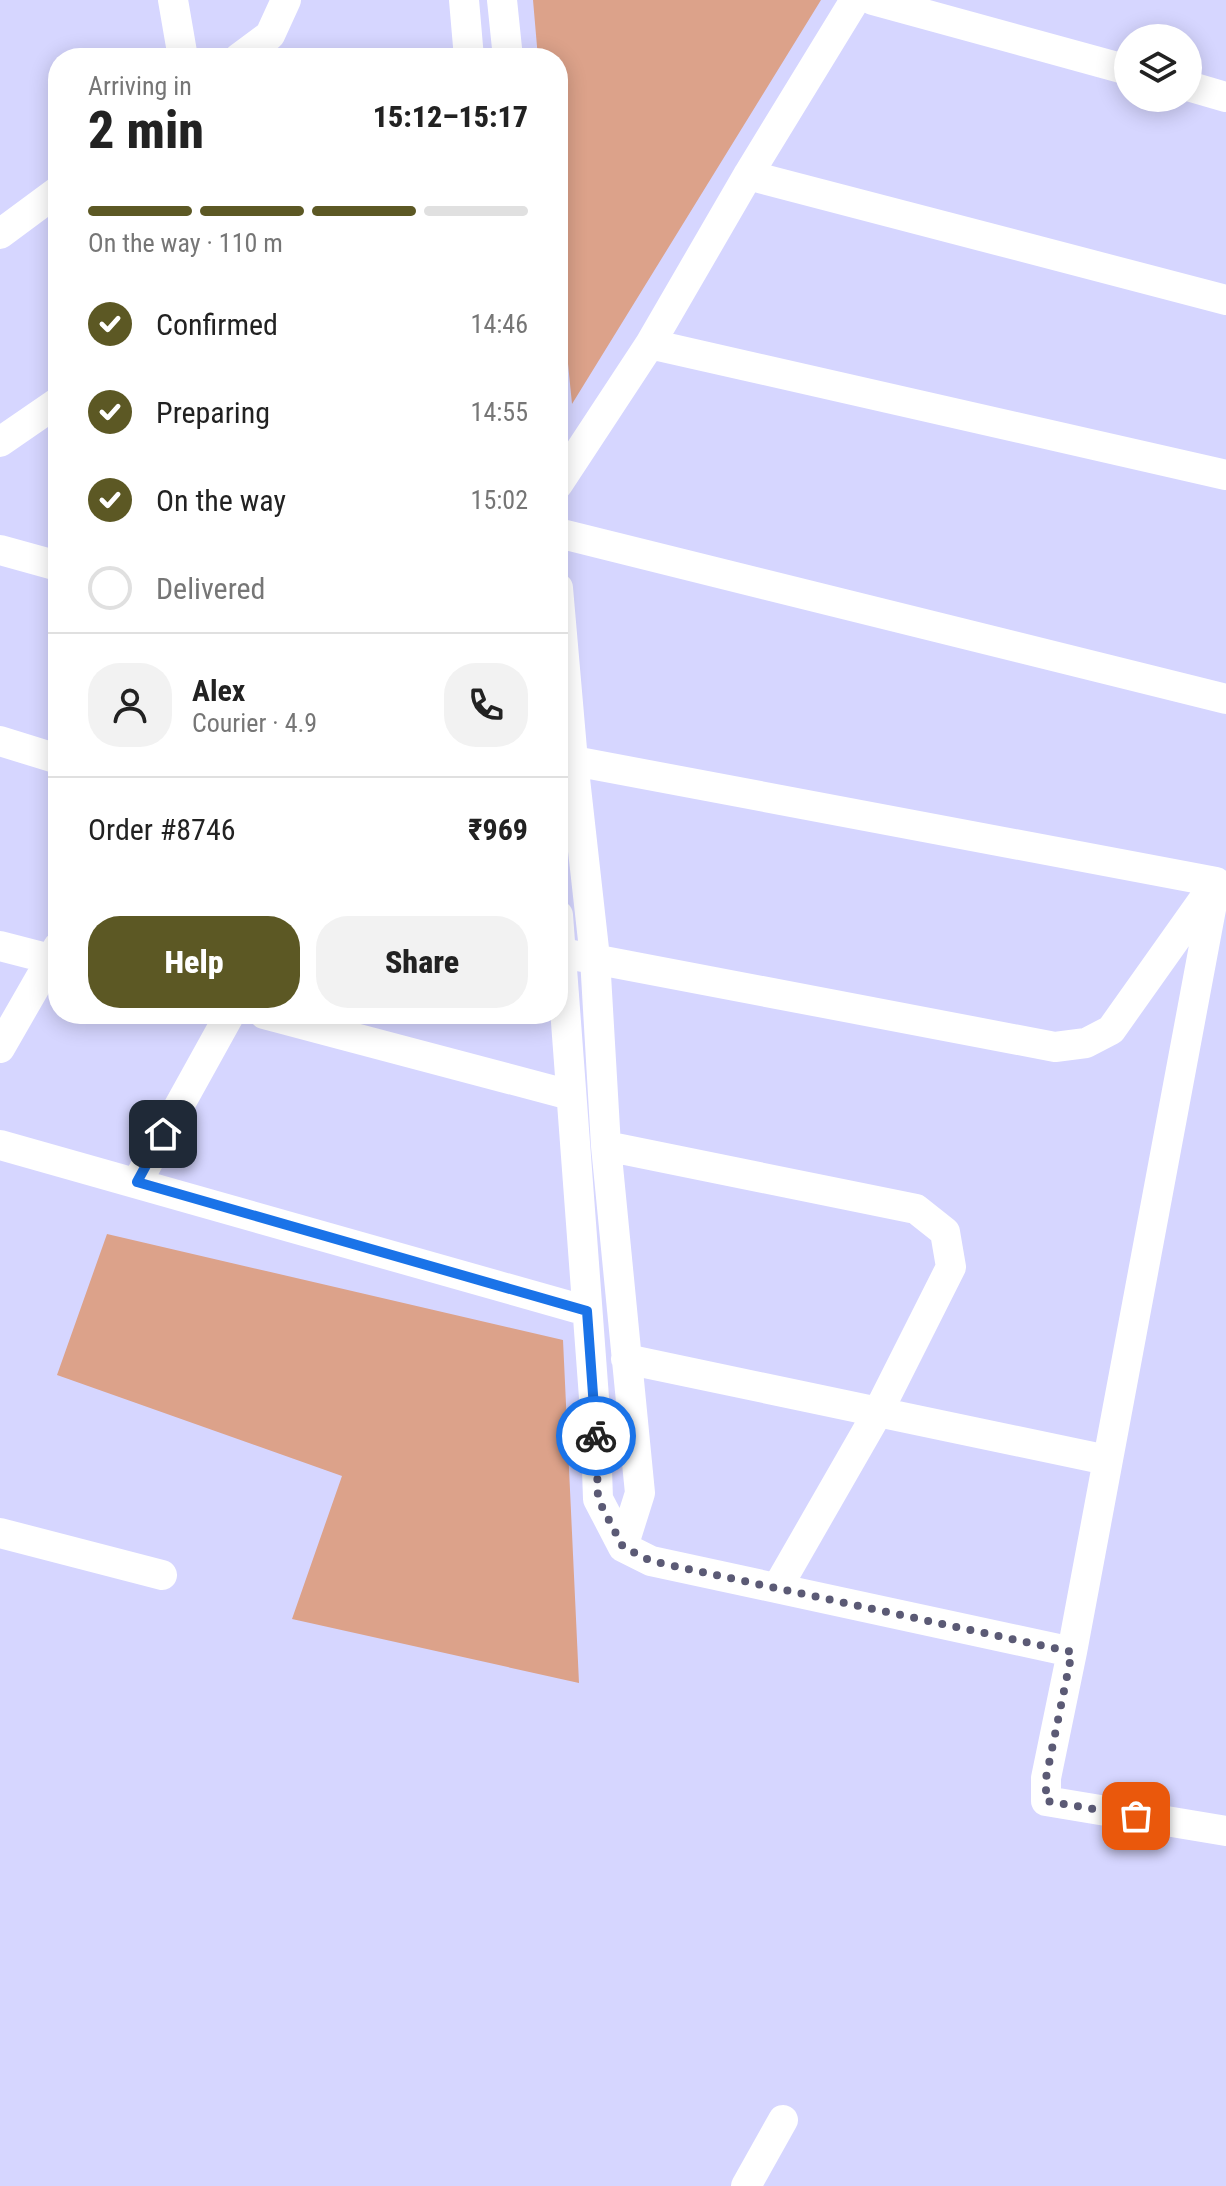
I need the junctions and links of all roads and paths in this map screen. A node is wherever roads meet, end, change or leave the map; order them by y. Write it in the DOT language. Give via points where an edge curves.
graph roads {
  1 [pos="173,0"];
  2 [pos="286,0"];
  3 [pos="464,0"];
  4 [pos="502,0"];
  5 [pos="855,0"];
  6 [pos="873,0"];
  7 [pos="181,48"];
  8 [pos="252,48"];
  9 [pos="468,48"];
  10 [pos="507,48"];
  11 [pos="1114,66"];
  12 [pos="1202,90"];
  13 [pos="1226,97"];
  14 [pos="748,175"];
  15 [pos="48,198"];
  16 [pos="0,234"];
  17 [pos="1226,300"];
  18 [pos="650,344"];
  19 [pos="48,409"];
  20 [pos="0,442"];
  21 [pos="568,469"];
  22 [pos="1226,475"];
  23 [pos="568,535"];
  24 [pos="0,550"];
  25 [pos="48,563"];
  26 [pos="1226,699"];
  27 [pos="0,741"];
  28 [pos="48,756"];
  29 [pos="568,761"];
  30 [pos="568,780"];
  31 [pos="1221,874"];
  32 [pos="0,946"];
  33 [pos="568,954"];
  34 [pos="48,955"];
  35 [pos="595,958"];
  36 [pos="48,969"];
  37 [pos="224,1024"];
  38 [pos="302,1024"];
  39 [pos="566,1024"];
  40 [pos="0,1048"];
  41 [pos="570,1095"];
  42 [pos="0,1145"];
  43 [pos="606,1146"];
  44 [pos="137,1182"];
  45 [pos="587,1311"];
  46 [pos="626,1359"];
  47 [pos="878,1412"];
  48 [pos="1107,1460"];
  49 [pos="0,1533"];
  50 [pos="623,1547"];
  51 [pos="162,1575"];
  52 [pos="777,1588"];
  53 [pos="1072,1652"];
  54 [pos="1226,1831"];
  55 [pos="783,2120"];
  56 [pos="746,2186"];
  1 -- 7 [label="street"];
  2 -- 8 [label="street" via="270,35"];
  3 -- 9 [label="street"];
  4 -- 10 [label="street"];
  5 -- 14 [label="street"];
  6 -- 11 [label="street"];
  12 -- 13 [label="street"];
  14 -- 17 [label="street"];
  14 -- 18 [label="street"];
  15 -- 16 [label="street"];
  18 -- 21 [label="street"];
  18 -- 22 [label="street"];
  19 -- 20 [label="street"];
  23 -- 26 [label="street"];
  24 -- 25 [label="street"];
  27 -- 28 [label="street"];
  29 -- 31 [label="street"];
  30 -- 35 [label="street"];
  31 -- 35 [label="street" via="1111,1030 1086,1043 1055,1047"];
  31 -- 48 [label="street"];
  32 -- 34 [label="street"];
  33 -- 35 [label="street"];
  35 -- 43 [label="street"];
  36 -- 40 [label="street"];
  37 -- 44 [label="street"];
  38 -- 41 [label="street"];
  39 -- 41 [label="street"];
  41 -- 45 [label="street"];
  42 -- 44 [label="street"];
  43 -- 46 [label="street"];
  43 -- 47 [label="street" via="916,1209 945,1232 951,1267"];
  44 -- 45 [label="street"];
  45 -- 50 [label="street" via="598,1499"];
  46 -- 47 [label="street"];
  46 -- 50 [label="street" via="640,1493"];
  47 -- 48 [label="street"];
  47 -- 52 [label="street"];
  48 -- 53 [label="street"];
  49 -- 51 [label="street"];
  50 -- 52 [label="street" via="651,1561"];
  52 -- 53 [label="street"];
  53 -- 54 [label="street" via="1046,1801"];
  55 -- 56 [label="street"];
}
